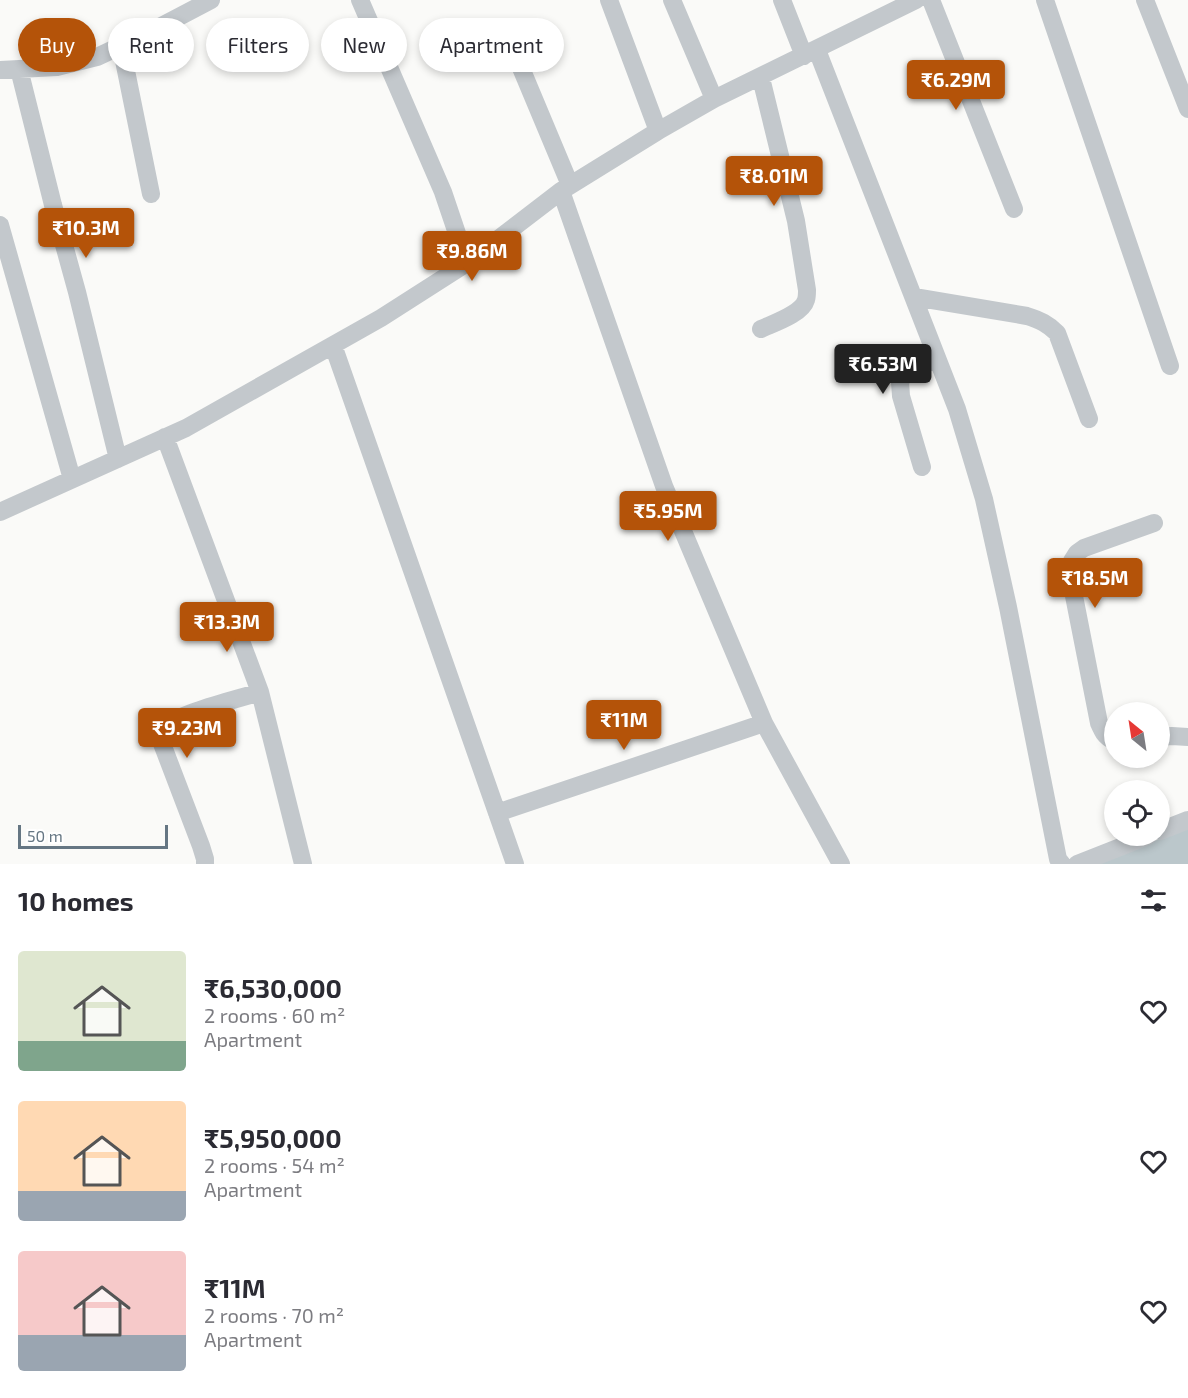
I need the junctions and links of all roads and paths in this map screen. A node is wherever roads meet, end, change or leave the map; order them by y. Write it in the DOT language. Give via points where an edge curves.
graph roads {
  1 [pos="211,0"];
  2 [pos="360,0"];
  3 [pos="609,0"];
  4 [pos="672,0"];
  5 [pos="782,0"];
  6 [pos="931,0"];
  7 [pos="1046,0"];
  8 [pos="1144,0"];
  9 [pos="909,2"];
  10 [pos="176,18"];
  11 [pos="810,53"];
  12 [pos="18,69"];
  13 [pos="0,70"];
  14 [pos="20,72"];
  15 [pos="126,72"];
  16 [pos="522,72"];
  17 [pos="761,78"];
  18 [pos="714,99"];
  19 [pos="1188,109"];
  20 [pos="658,131"];
  21 [pos="566,188"];
  22 [pos="151,194"];
  23 [pos="1014,209"];
  24 [pos="0,225"];
  25 [pos="467,263"];
  26 [pos="914,297"];
  27 [pos="761,329"];
  28 [pos="333,345"];
  29 [pos="937,358"];
  30 [pos="1170,366"];
  31 [pos="1089,419"];
  32 [pos="165,438"];
  33 [pos="118,459"];
  34 [pos="922,467"];
  35 [pos="72,479"];
  36 [pos="0,512"];
  37 [pos="1154,523"];
  38 [pos="260,692"];
  39 [pos="764,723"];
  40 [pos="1104,734"];
  41 [pos="1170,736"];
  42 [pos="1188,737"];
  43 [pos="497,813"];
  44 [pos="1188,819"];
  45 [pos="1170,827"];
  46 [pos="1123,846"];
  47 [pos="834,862"];
  48 [pos="204,864"];
  49 [pos="303,864"];
  50 [pos="514,864"];
  51 [pos="1062,864"];
  52 [pos="1077,864"];
  1 -- 10 [label="street"];
  2 -- 25 [label="street" via="443,192"];
  3 -- 20 [label="street"];
  4 -- 18 [label="street"];
  5 -- 11 [label="street"];
  6 -- 23 [label="street"];
  7 -- 30 [label="street"];
  8 -- 19 [label="street"];
  9 -- 11 [label="street"];
  11 -- 17 [label="street"];
  11 -- 26 [label="street"];
  12 -- 13 [label="street"];
  14 -- 33 [label="street"];
  15 -- 22 [label="street"];
  16 -- 21 [label="street"];
  17 -- 18 [label="street"];
  17 -- 27 [label="street" via="796,221 807,290 806,300 794,314"];
  18 -- 20 [label="street"];
  20 -- 21 [label="street"];
  21 -- 25 [label="street"];
  21 -- 39 [label="street" via="664,486"];
  24 -- 35 [label="street"];
  25 -- 28 [label="street"];
  26 -- 29 [label="street"];
  26 -- 31 [label="street" via="1027,316 1050,326 1057,333"];
  28 -- 32 [label="street"];
  28 -- 43 [label="street"];
  29 -- 34 [label="street" via="905,373 900,382"];
  29 -- 51 [label="street" via="984,498"];
  32 -- 33 [label="street"];
  32 -- 38 [label="street"];
  33 -- 35 [label="street"];
  35 -- 36 [label="street"];
  37 -- 40 [label="street" via="1084,548 1072,561 1074,596"];
  38 -- 48 [label="street" via="176,720 161,733"];
  38 -- 49 [label="street"];
  39 -- 43 [label="street"];
  39 -- 47 [label="street"];
  41 -- 42 [label="street"];
  43 -- 50 [label="street"];
  44 -- 45 [label="street"];
  46 -- 52 [label="street"];
}
